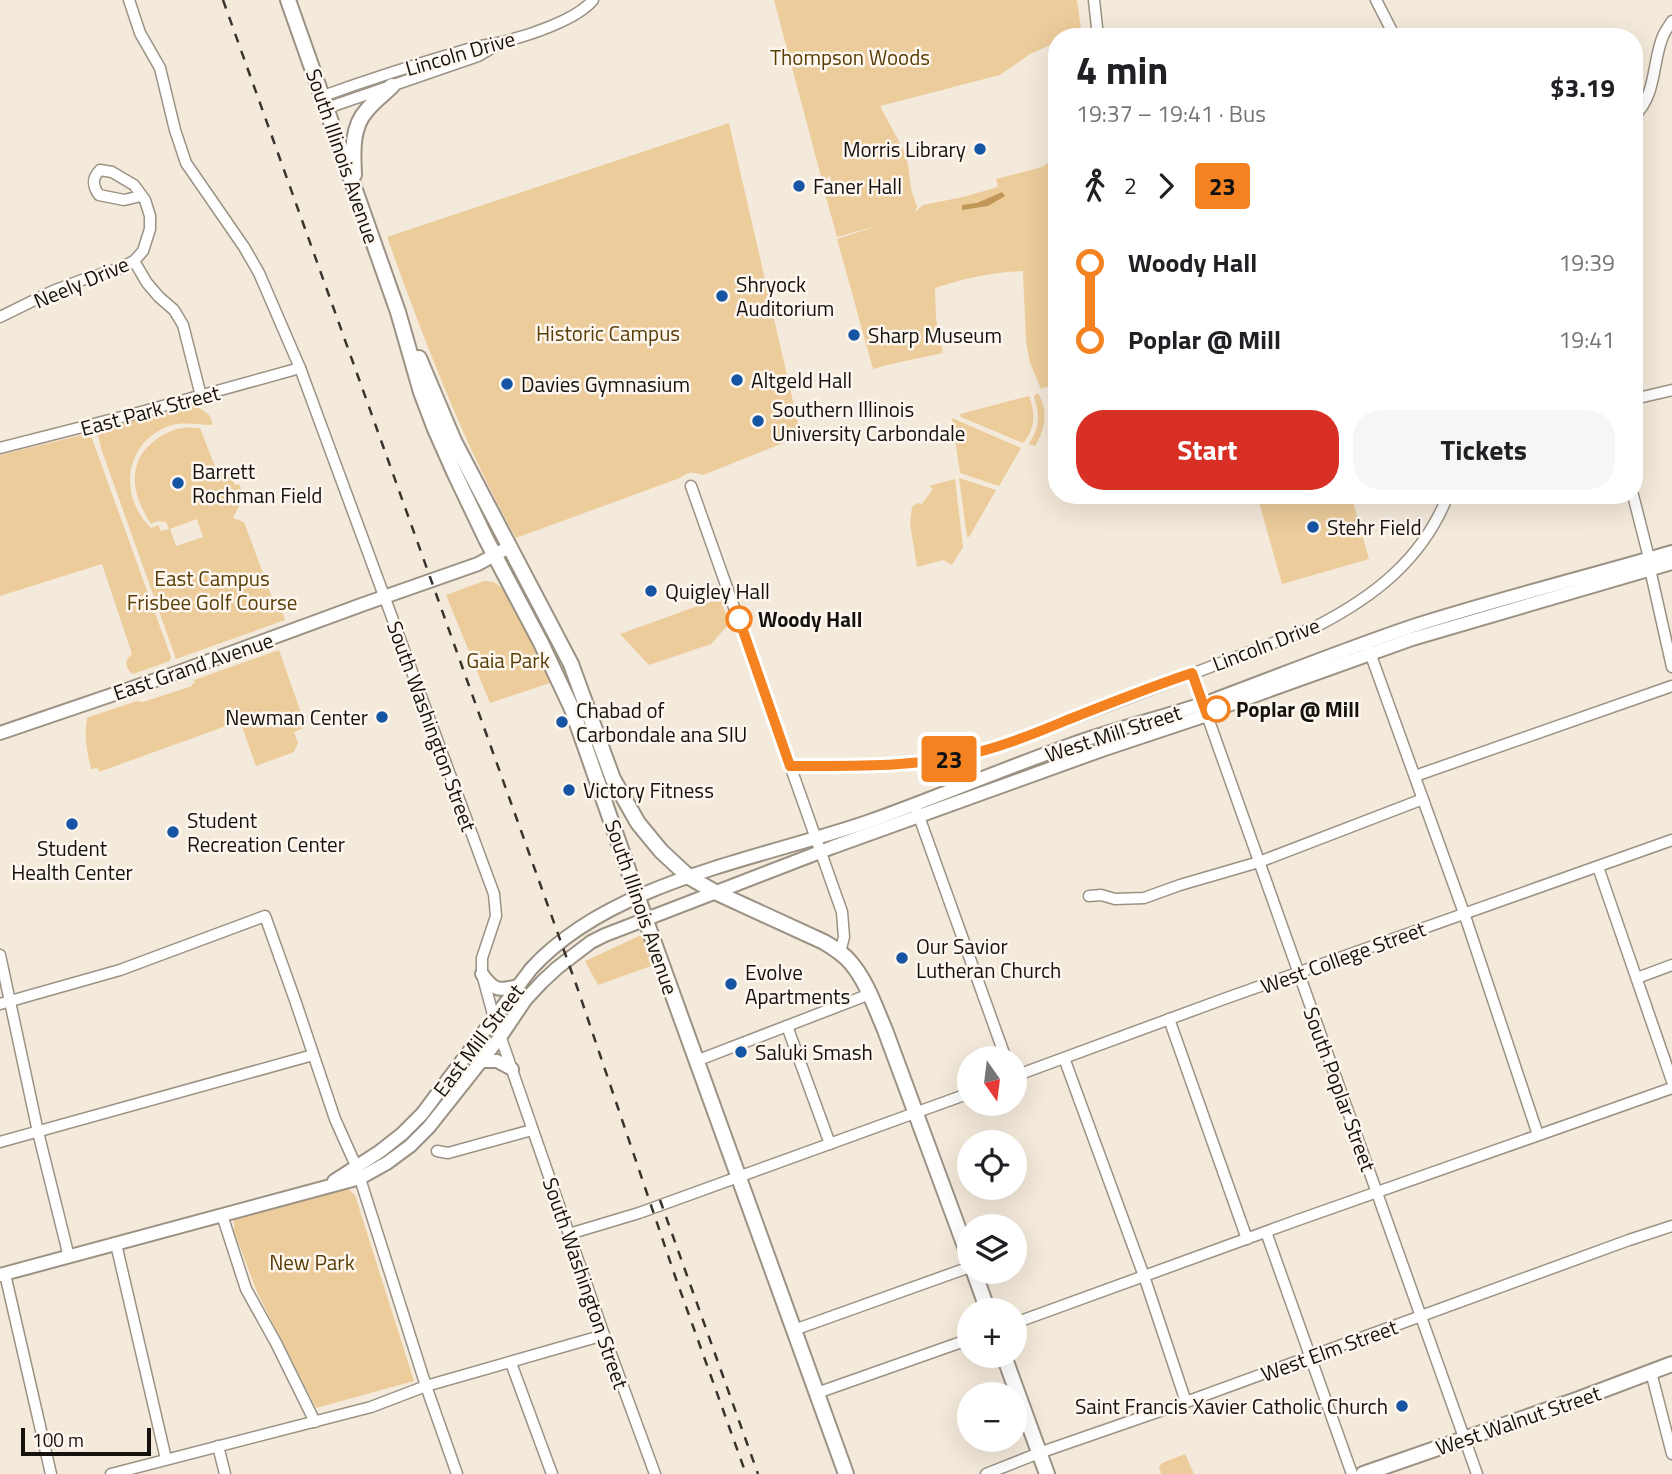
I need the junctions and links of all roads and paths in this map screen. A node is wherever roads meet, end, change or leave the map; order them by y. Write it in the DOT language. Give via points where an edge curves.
graph roads {
  1 [pos="129,0"];
  2 [pos="288,0"];
  3 [pos="593,0"];
  4 [pos="1094,0"];
  5 [pos="1376,0"];
  6 [pos="1672,21"];
  7 [pos="1097,28"];
  8 [pos="1390,28"];
  9 [pos="504,42"];
  10 [pos="392,86"];
  11 [pos="325,102"];
  12 [pos="1643,105"];
  13 [pos="356,194"];
  14 [pos="141,196"];
  15 [pos="134,261"];
  16 [pos="398,312"];
  17 [pos="0,317"];
  18 [pos="300,368"];
  19 [pos="1672,390"];
  20 [pos="201,396"];
  21 [pos="1643,397"];
  22 [pos="0,448"];
  23 [pos="691,486"];
  24 [pos="1443,504"];
  25 [pos="1635,504"];
  26 [pos="509,547"];
  27 [pos="1672,552"];
  28 [pos="494,555"];
  29 [pos="1672,563"];
  30 [pos="1649,564"];
  31 [pos="384,597"];
  32 [pos="1368,648"];
  33 [pos="1672,667"];
  34 [pos="1192,673"];
  35 [pos="1672,686"];
  36 [pos="1205,709"];
  37 [pos="0,733"];
  38 [pos="790,766"];
  39 [pos="1415,776"];
  40 [pos="1423,799"];
  41 [pos="917,811"];
  42 [pos="817,838"];
  43 [pos="1672,840"];
  44 [pos="822,852"];
  45 [pos="1259,862"];
  46 [pos="1598,867"];
  47 [pos="690,877"];
  48 [pos="715,892"];
  49 [pos="1089,896"];
  50 [pos="637,897"];
  51 [pos="1464,913"];
  52 [pos="645,918"];
  53 [pos="840,952"];
  54 [pos="0,955"];
  55 [pos="1672,965"];
  56 [pos="482,974"];
  57 [pos="1299,974"];
  58 [pos="1637,978"];
  59 [pos="518,986"];
  60 [pos="870,994"];
  61 [pos="5,1003"];
  62 [pos="494,1018"];
  63 [pos="1169,1019"];
  64 [pos="787,1026"];
  65 [pos="501,1036"];
  66 [pos="1001,1046"];
  67 [pos="313,1055"];
  68 [pos="1064,1058"];
  69 [pos="481,1061"];
  70 [pos="696,1061"];
  71 [pos="512,1069"];
  72 [pos="1027,1072"];
  73 [pos="1672,1081"];
  74 [pos="1672,1088"];
  75 [pos="957,1098"];
  76 [pos="916,1113"];
  77 [pos="532,1130"];
  78 [pos="38,1132"];
  79 [pos="1538,1135"];
  80 [pos="0,1142"];
  81 [pos="830,1144"];
  82 [pos="437,1151"];
  83 [pos="358,1172"];
  84 [pos="738,1177"];
  85 [pos="1376,1192"];
  86 [pos="222,1214"];
  87 [pos="957,1225"];
  88 [pos="1672,1226"];
  89 [pos="1266,1232"];
  90 [pos="569,1234"];
  91 [pos="1247,1238"];
  92 [pos="116,1244"];
  93 [pos="69,1257"];
  94 [pos="957,1272"];
  95 [pos="2,1274"];
  96 [pos="1144,1276"];
  97 [pos="1420,1316"];
  98 [pos="1027,1319"];
  99 [pos="794,1330"];
  100 [pos="604,1335"];
  101 [pos="957,1344"];
  102 [pos="1311,1357"];
  103 [pos="511,1363"];
  104 [pos="1672,1364"];
  105 [pos="1008,1368"];
  106 [pos="1651,1372"];
  107 [pos="426,1386"];
  108 [pos="817,1393"];
  109 [pos="1186,1402"];
  110 [pos="315,1422"];
  111 [pos="1463,1439"];
  112 [pos="218,1446"];
  113 [pos="1039,1453"];
  114 [pos="1672,1454"];
  115 [pos="166,1459"];
  116 [pos="51,1474"];
  117 [pos="111,1474"];
  118 [pos="225,1474"];
  119 [pos="457,1474"];
  120 [pos="552,1474"];
  121 [pos="655,1474"];
  122 [pos="846,1474"];
  123 [pos="986,1474"];
  124 [pos="1047,1474"];
  125 [pos="1352,1474"];
  126 [pos="1363,1474"];
  127 [pos="1477,1474"];
  1 -- 18 [label="street, South Washington Street" via="139,33 160,68 186,163 244,247"];
  2 -- 11 [label="highway, South Illinois Avenue"];
  3 -- 9 [label="street, Lincoln Drive" via="556,24"];
  4 -- 7 [label="street"];
  5 -- 8 [label="street"];
  6 -- 12 [label="street" via="1663,35 1654,80"];
  9 -- 10 [label="street, Lincoln Drive" via="478,56"];
  9 -- 11 [label="street, Lincoln Drive" via="411,66"];
  10 -- 11 [label="street, Lincoln Drive"];
  10 -- 13 [label="highway" via="365,112 354,139"];
  11 -- 13 [label="highway, South Illinois Avenue"];
  13 -- 16 [label="highway, South Illinois Avenue"];
  14 -- 14 [label="street" via="124,200 99,195 93,180 100,170 112,172 134,185"];
  14 -- 15 [label="street, Neely Drive" via="150,229 144,251"];
  15 -- 17 [label="street, Neely Drive" via="53,291"];
  15 -- 20 [label="street" via="183,325"];
  16 -- 26 [label="highway, South Illinois Avenue" via="454,442"];
  16 -- 28 [label="highway, South Illinois Avenue" via="435,429"];
  18 -- 20 [label="street, East Park Street"];
  18 -- 31 [label="street, South Washington Street"];
  19 -- 21 [label="street"];
  20 -- 22 [label="street, East Park Street"];
  23 -- 38 [label="street"];
  24 -- 34 [label="street, Lincoln Drive" via="1406,563 1345,612"];
  25 -- 30 [label="street"];
  26 -- 28 [label="main road, East Grand Avenue"];
  26 -- 47 [label="highway, South Illinois Avenue" via="568,659 628,807 655,844"];
  27 -- 30 [label="main road, West Mill Street"];
  28 -- 31 [label="main road, East Grand Avenue"];
  28 -- 50 [label="highway, South Illinois Avenue" via="568,698"];
  29 -- 30 [label="main road, West Mill Street"];
  30 -- 32 [label="main road, West Mill Street" via="1416,625"];
  30 -- 33 [label="street"];
  31 -- 37 [label="main road, East Grand Avenue"];
  31 -- 56 [label="street, South Washington Street" via="494,894 496,916 482,958"];
  32 -- 36 [label="main road, West Mill Street"];
  32 -- 39 [label="street"];
  34 -- 36 [label="street, South Poplar Street"];
  34 -- 38 [label="street, Lincoln Drive" via="980,752 920,762"];
  35 -- 39 [label="street"];
  36 -- 41 [label="main road, West Mill Street" via="1073,743"];
  36 -- 45 [label="street, South Poplar Street"];
  38 -- 42 [label="street"];
  39 -- 40 [label="street"];
  40 -- 45 [label="street"];
  40 -- 51 [label="street"];
  41 -- 42 [label="main road, West Mill Street"];
  41 -- 44 [label="main road, West Mill Street"];
  41 -- 66 [label="street"];
  42 -- 44 [label="street"];
  42 -- 47 [label="main road, West Mill Street"];
  43 -- 46 [label="street, West College Street"];
  44 -- 48 [label="main road, West Mill Street"];
  44 -- 53 [label="street" via="842,912"];
  45 -- 49 [label="street" via="1144,898"];
  45 -- 57 [label="street, South Poplar Street"];
  46 -- 51 [label="street, West College Street"];
  46 -- 58 [label="street"];
  47 -- 48 [label="highway, South Illinois Avenue"];
  47 -- 50 [label="main road, West Mill Street"];
  48 -- 52 [label="main road, West Mill Street"];
  48 -- 53 [label="highway, South Illinois Avenue"];
  50 -- 52 [label="highway, South Illinois Avenue"];
  50 -- 59 [label="main road, East Mill Street" via="584,924 545,954"];
  51 -- 57 [label="street, West College Street"];
  51 -- 79 [label="street"];
  52 -- 65 [label="main road, East Mill Street" via="596,940 557,968 526,999"];
  52 -- 70 [label="highway, South Illinois Avenue"];
  53 -- 60 [label="highway"];
  54 -- 61 [label="street"];
  55 -- 58 [label="street"];
  56 -- 59 [label="main road" via="496,989"];
  56 -- 62 [label="street, South Washington Street"];
  57 -- 63 [label="street, West College Street"];
  57 -- 85 [label="street, South Poplar Street"];
  58 -- 73 [label="street"];
  59 -- 62 [label="main road, East Mill Street"];
  60 -- 64 [label="street"];
  60 -- 76 [label="highway"];
  61 -- 67 [label="street" via="120,970 265,916"];
  61 -- 78 [label="street"];
  62 -- 65 [label="street, South Washington Street"];
  62 -- 83 [label="main road, East Mill Street" via="422,1114"];
  63 -- 68 [label="street, West College Street"];
  63 -- 91 [label="street"];
  64 -- 70 [label="street"];
  64 -- 81 [label="street"];
  65 -- 69 [label="main road, East Mill Street"];
  65 -- 71 [label="street, South Washington Street"];
  67 -- 78 [label="street"];
  67 -- 83 [label="street"];
  68 -- 72 [label="street, West College Street"];
  68 -- 96 [label="street"];
  69 -- 71 [label="main road" via="497,1061"];
  69 -- 83 [label="main road, East Mill Street" via="410,1146 387,1163"];
  70 -- 84 [label="highway, South Illinois Avenue"];
  71 -- 77 [label="street, South Washington Street"];
  74 -- 79 [label="street"];
  75 -- 76 [label="street"];
  76 -- 81 [label="street"];
  76 -- 87 [label="highway"];
  77 -- 82 [label="street" via="448,1153"];
  77 -- 90 [label="street, South Washington Street"];
  78 -- 80 [label="street"];
  78 -- 93 [label="street"];
  79 -- 85 [label="street"];
  81 -- 84 [label="street"];
  83 -- 86 [label="main road, East Mill Street" via="322,1188"];
  83 -- 107 [label="street"];
  84 -- 90 [label="street"];
  84 -- 99 [label="highway, South Illinois Avenue"];
  85 -- 89 [label="street"];
  85 -- 97 [label="street, South Poplar Street"];
  86 -- 92 [label="main road, East Mill Street"];
  86 -- 110 [label="street" via="246,1289"];
  88 -- 97 [label="street, West Elm Street"];
  89 -- 91 [label="street"];
  89 -- 102 [label="street"];
  90 -- 100 [label="street, South Washington Street"];
  91 -- 96 [label="street"];
  92 -- 93 [label="main road, East Mill Street"];
  92 -- 115 [label="street"];
  93 -- 95 [label="main road, East Mill Street"];
  94 -- 99 [label="street"];
  95 -- 116 [label="street"];
  96 -- 98 [label="street"];
  96 -- 109 [label="street"];
  97 -- 102 [label="street, West Elm Street"];
  97 -- 111 [label="street, South Poplar Street"];
  99 -- 108 [label="highway, South Illinois Avenue"];
  100 -- 103 [label="street"];
  100 -- 121 [label="street, South Washington Street"];
  101 -- 108 [label="street"];
  102 -- 109 [label="street, West Elm Street"];
  102 -- 125 [label="street"];
  103 -- 107 [label="street"];
  103 -- 120 [label="street"];
  104 -- 106 [label="highway, West Walnut Street"];
  105 -- 113 [label="highway"];
  106 -- 111 [label="highway, West Walnut Street"];
  106 -- 114 [label="street"];
  107 -- 110 [label="street"];
  107 -- 119 [label="street"];
  108 -- 122 [label="highway, South Illinois Avenue"];
  109 -- 113 [label="street, West Elm Street"];
  110 -- 112 [label="street"];
  111 -- 126 [label="highway, West Walnut Street"];
  111 -- 127 [label="street, South Poplar Street"];
  112 -- 115 [label="street"];
  112 -- 118 [label="street"];
  113 -- 123 [label="street, West Elm Street"];
  113 -- 124 [label="highway"];
  115 -- 117 [label="street"];
}
